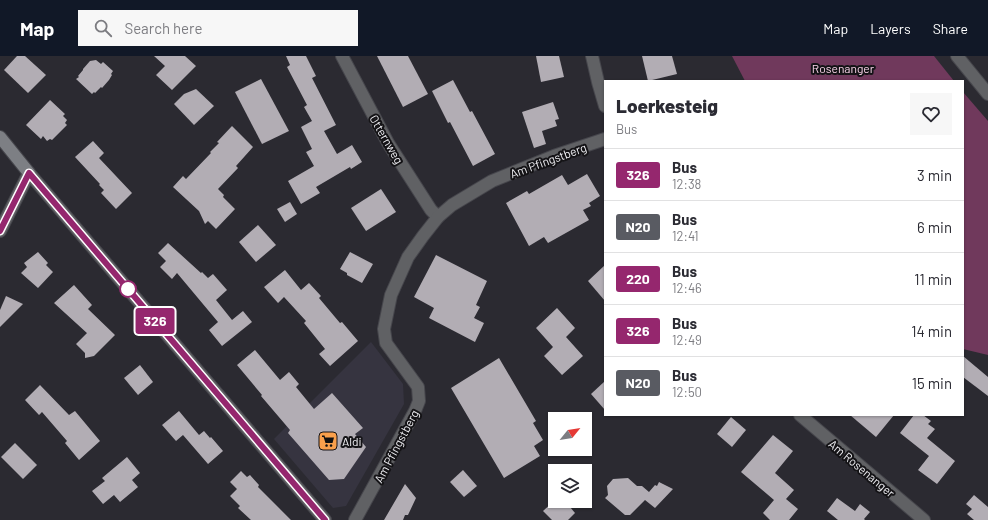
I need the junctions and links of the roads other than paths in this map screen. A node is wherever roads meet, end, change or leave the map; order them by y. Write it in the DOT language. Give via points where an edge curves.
graph roads {
  1 [pos="342,56"];
  2 [pos="592,56"];
  3 [pos="957,56"];
  4 [pos="988,94"];
  5 [pos="604,103"];
  6 [pos="0,137"];
  7 [pos="604,139"];
  8 [pos="29,173"];
  9 [pos="438,217"];
  10 [pos="0,231"];
  11 [pos="801,416"];
  12 [pos="325,520"];
  13 [pos="355,520"];
  14 [pos="924,520"];
  1 -- 9 [label="street, Otternweg" via="388,143"];
  2 -- 5 [label="street"];
  3 -- 4 [label="street"];
  6 -- 8 [label="street"];
  7 -- 9 [label="street, Am Pfingstberg" via="492,181 452,205"];
  8 -- 10 [label="street"];
  8 -- 12 [label="street"];
  9 -- 13 [label="street, Am Pfingstberg" via="408,258 392,295 384,329 386,343 418,387 419,401"];
  11 -- 14 [label="street, Am Rosenanger"];
}
